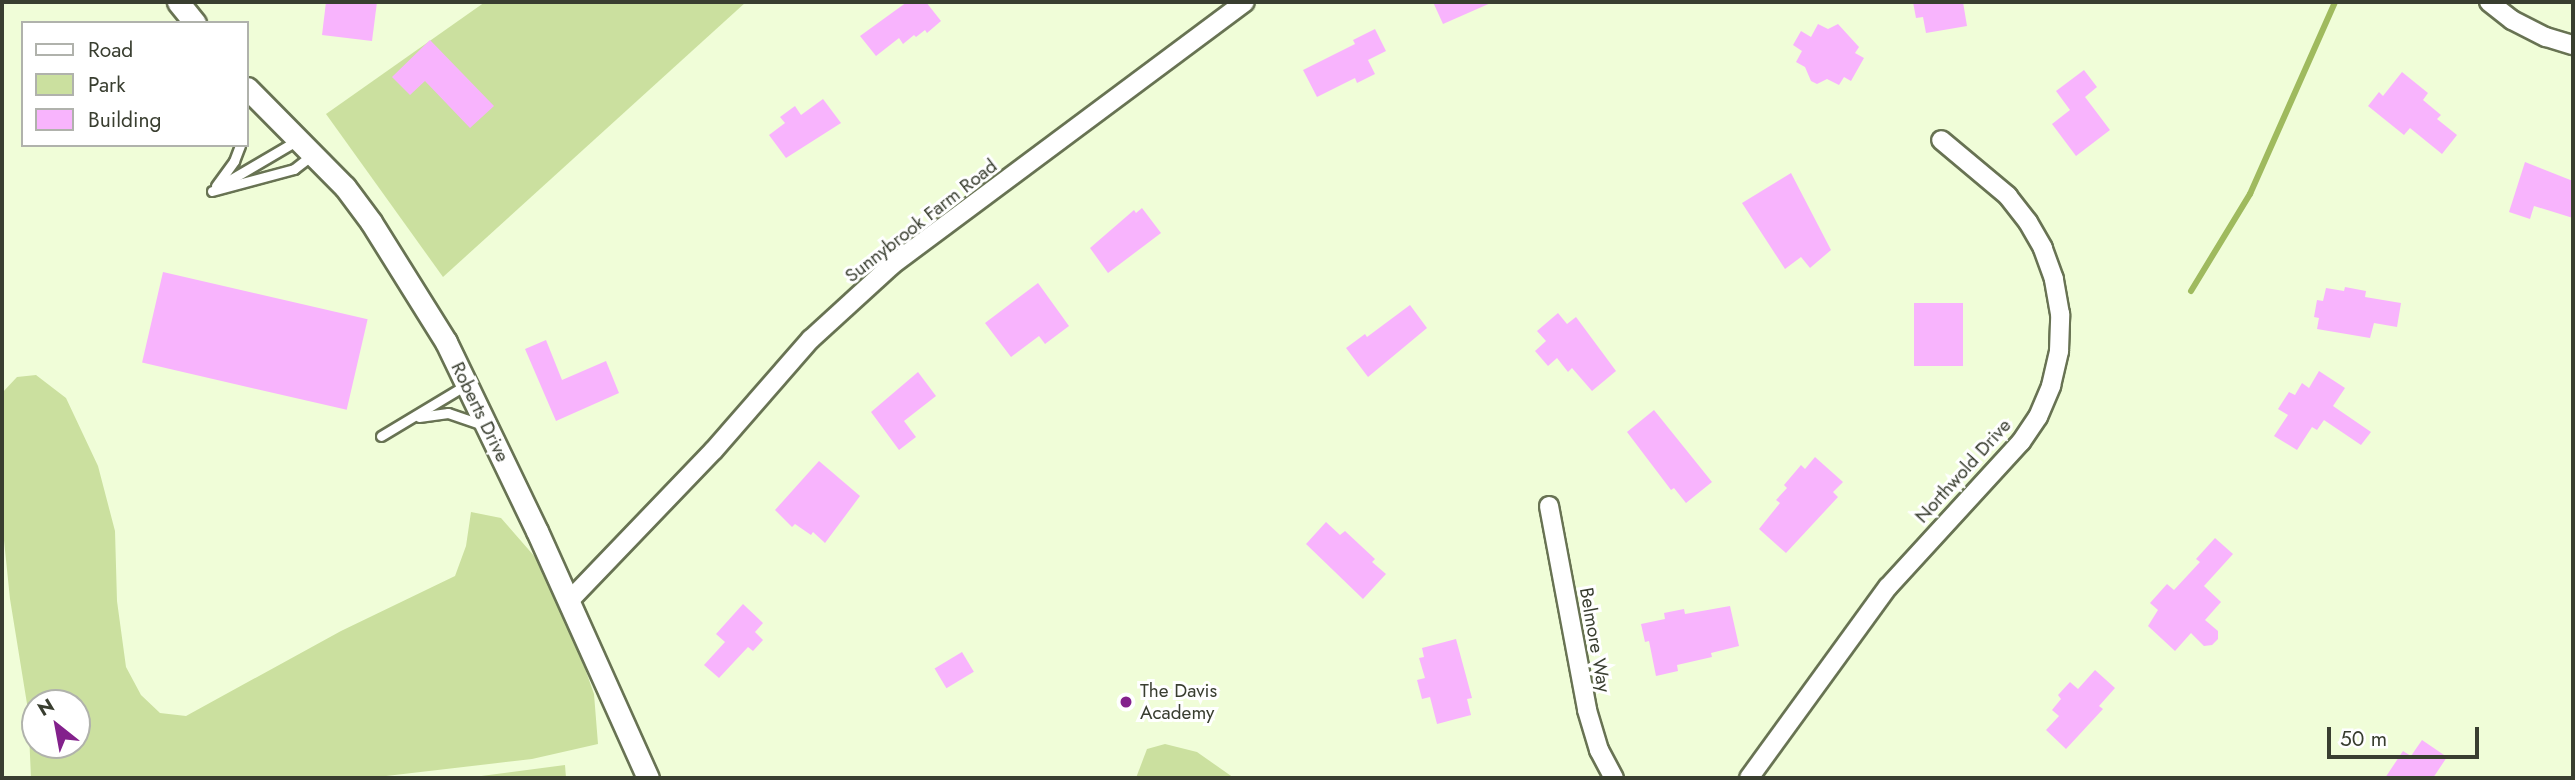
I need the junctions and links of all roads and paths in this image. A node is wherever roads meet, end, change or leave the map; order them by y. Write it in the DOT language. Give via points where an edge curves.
graph roads {
  1 [pos="178,2"];
  2 [pos="1245,2"];
  3 [pos="2488,2"];
  4 [pos="193,21"];
  5 [pos="2573,45"];
  6 [pos="248,89"];
  7 [pos="1941,140"];
  8 [pos="239,147"];
  9 [pos="306,147"];
  10 [pos="212,191"];
  11 [pos="466,384"];
  12 [pos="405,422"];
  13 [pos="490,432"];
  14 [pos="381,436"];
  15 [pos="1549,506"];
  16 [pos="569,601"];
  17 [pos="649,778"];
  18 [pos="1614,778"];
  19 [pos="1749,778"];
  1 -- 4 [label="street"];
  2 -- 16 [label="street, Sunnybrook Farm Road" via="892,265 811,339 714,450"];
  3 -- 5 [label="street" via="2512,20"];
  6 -- 9 [label="street, Roberts Drive"];
  7 -- 19 [label="street, Northwold Drive" via="2008,196 2043,248 2060,314 2059,351 2051,386 2021,442 1888,587"];
  8 -- 10 [label="lane"];
  9 -- 10 [label="lane"];
  9 -- 10 [label="lane" via="294,169"];
  9 -- 11 [label="street, Roberts Drive" via="371,222 446,342"];
  11 -- 12 [label="lane"];
  11 -- 13 [label="street, Roberts Drive"];
  12 -- 13 [label="lane" via="448,413 470,418"];
  12 -- 14 [label="lane"];
  13 -- 16 [label="street, Roberts Drive"];
  15 -- 18 [label="street, Belmore Way" via="1587,710 1599,750"];
  16 -- 17 [label="street, Roberts Drive"];
}
